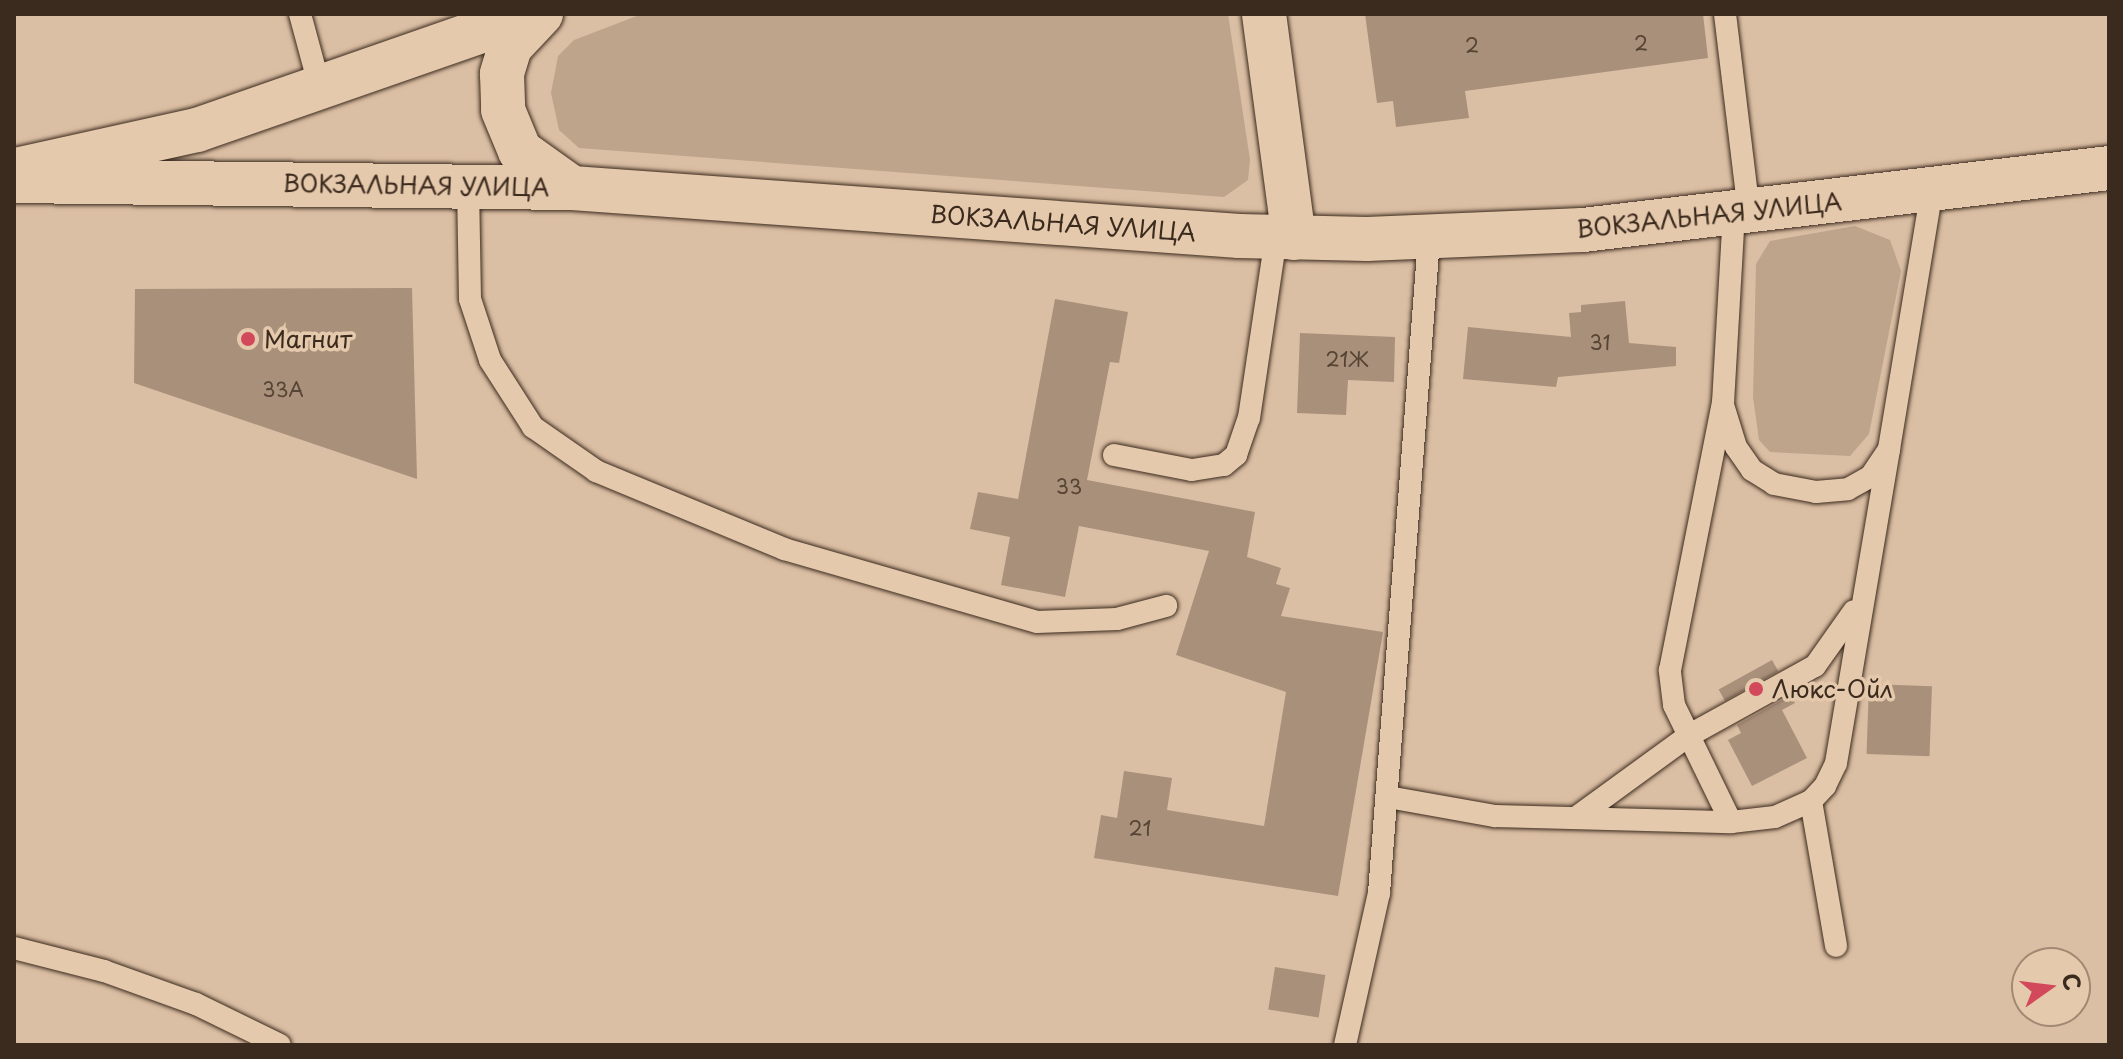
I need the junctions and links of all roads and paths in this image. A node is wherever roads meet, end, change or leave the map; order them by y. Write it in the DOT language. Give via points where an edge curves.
graph roads {
  1 [pos="300,14"];
  2 [pos="530,14"];
  3 [pos="541,14"];
  4 [pos="1264,14"];
  5 [pos="1725,14"];
  6 [pos="320,88"];
  7 [pos="2109,168"];
  8 [pos="14,170"];
  9 [pos="14,181"];
  10 [pos="468,185"];
  11 [pos="572,188"];
  12 [pos="1932,189"];
  13 [pos="1741,214"];
  14 [pos="1285,238"];
  15 [pos="1429,238"];
  16 [pos="1723,403"];
  17 [pos="1889,449"];
  18 [pos="1114,455"];
  19 [pos="1859,603"];
  20 [pos="1166,606"];
  21 [pos="1688,736"];
  22 [pos="1388,797"];
  23 [pos="1811,801"];
  24 [pos="1577,817"];
  25 [pos="1731,822"];
  26 [pos="1836,946"];
  27 [pos="14,948"];
  28 [pos="280,1045"];
  29 [pos="1345,1045"];
  1 -- 6 [label="lane"];
  2 -- 6 [label="main road"];
  3 -- 11 [label="main road" via="510,47 502,74 503,110 520,151"];
  4 -- 14 [label="main road"];
  5 -- 13 [label="lane"];
  6 -- 8 [label="main road" via="158,142"];
  7 -- 12 [label="main road, ВОКЗАЛЬНАЯ УЛИЦА"];
  9 -- 10 [label="main road, ВОКЗАЛЬНАЯ УЛИЦА"];
  10 -- 11 [label="main road, ВОКЗАЛЬНАЯ УЛИЦА"];
  10 -- 20 [label="lane" via="470,299 490,360 533,427 596,471 784,549 1037,622 1117,619"];
  11 -- 14 [label="main road, ВОКЗАЛЬНАЯ УЛИЦА"];
  12 -- 13 [label="main road, ВОКЗАЛЬНАЯ УЛИЦА"];
  12 -- 17 [label="lane"];
  13 -- 15 [label="main road, ВОКЗАЛЬНАЯ УЛИЦА"];
  13 -- 16 [label="lane"];
  14 -- 15 [label="main road, ВОКЗАЛЬНАЯ УЛИЦА"];
  14 -- 18 [label="lane" via="1249,418 1236,455 1224,465 1192,470"];
  15 -- 22 [label="lane"];
  16 -- 17 [label="lane" via="1736,447 1752,470 1774,484 1816,492 1848,489 1871,476"];
  16 -- 21 [label="lane" via="1670,670 1674,705"];
  17 -- 19 [label="lane"];
  19 -- 21 [label="lane" via="1815,666"];
  19 -- 23 [label="lane" via="1836,763"];
  21 -- 24 [label="lane"];
  21 -- 25 [label="lane"];
  22 -- 24 [label="lane" via="1495,816"];
  22 -- 29 [label="lane" via="1379,893"];
  23 -- 25 [label="lane" via="1775,817"];
  23 -- 26 [label="lane"];
  24 -- 25 [label="lane"];
  27 -- 28 [label="lane" via="104,971 196,1004"];
}
